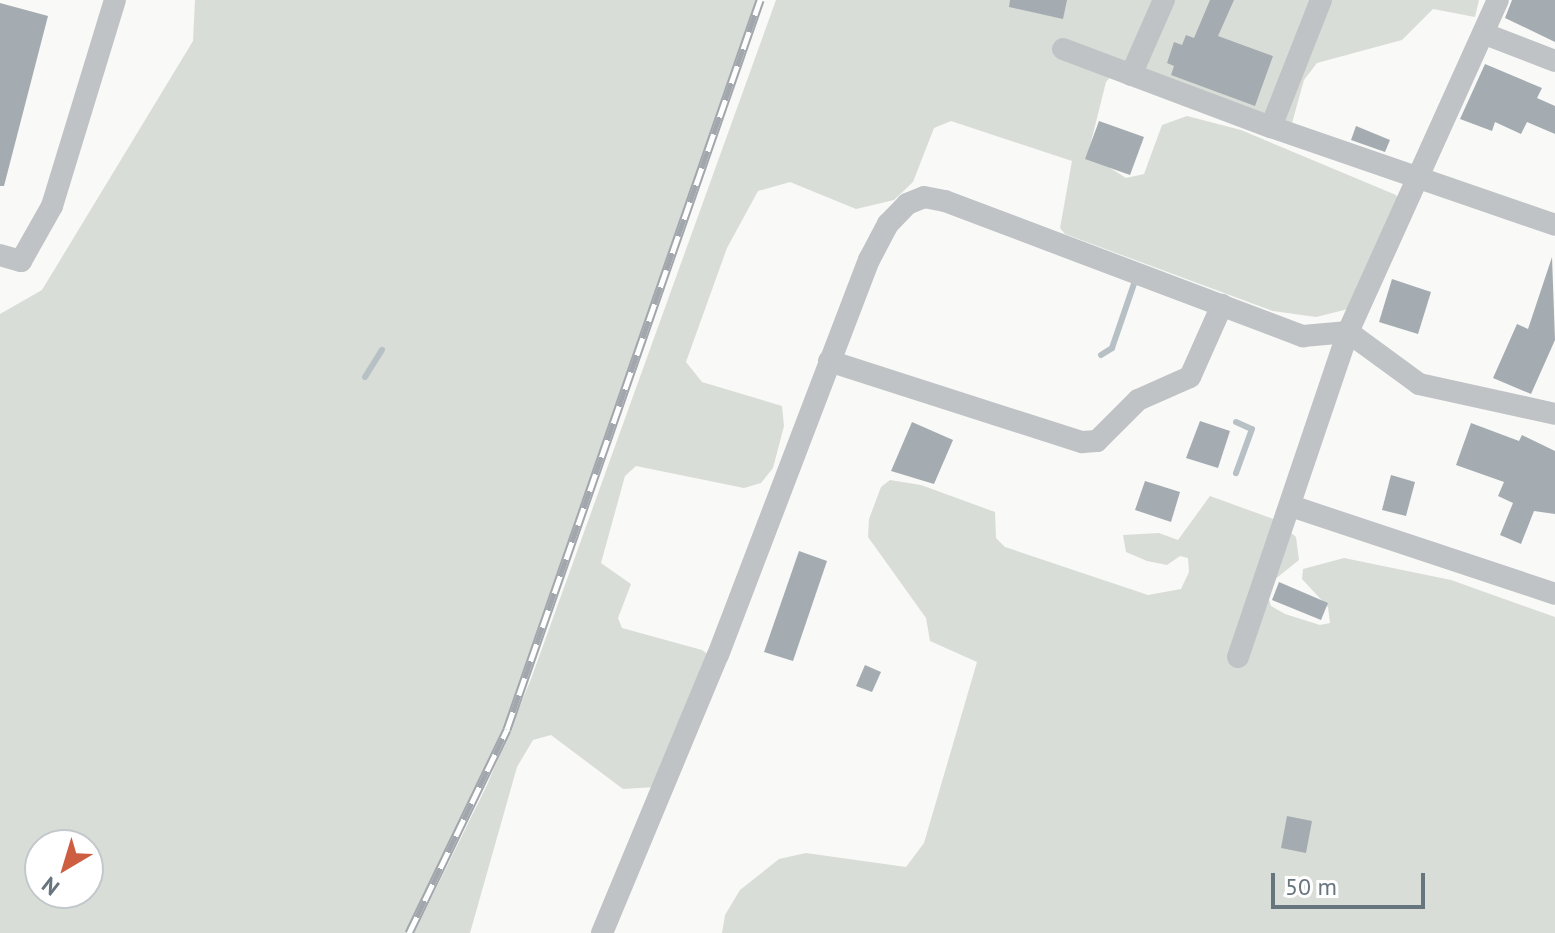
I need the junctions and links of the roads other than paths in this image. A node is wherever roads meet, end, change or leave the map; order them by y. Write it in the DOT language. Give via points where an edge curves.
graph roads {
  1 [pos="115,0"];
  2 [pos="1164,0"];
  3 [pos="1321,0"];
  4 [pos="1498,0"];
  5 [pos="1485,34"];
  6 [pos="1063,49"];
  7 [pos="1555,61"];
  8 [pos="1131,75"];
  9 [pos="1271,127"];
  10 [pos="1422,175"];
  11 [pos="1555,225"];
  12 [pos="0,255"];
  13 [pos="1222,305"];
  14 [pos="1348,332"];
  15 [pos="829,361"];
  16 [pos="1555,414"];
  17 [pos="1291,506"];
  18 [pos="1555,594"];
  19 [pos="1238,657"];
  20 [pos="602,933"];
  1 -- 12 [label="street" via="52,206 21,261"];
  2 -- 8 [label="street"];
  3 -- 9 [label="street"];
  4 -- 5 [label="street"];
  5 -- 7 [label="street"];
  5 -- 10 [label="street"];
  6 -- 8 [label="street"];
  8 -- 9 [label="street"];
  9 -- 10 [label="street"];
  10 -- 11 [label="street"];
  10 -- 14 [label="street"];
  13 -- 14 [label="street" via="1303,336"];
  13 -- 15 [label="street" via="1190,377 1138,400 1097,441 1082,442"];
  13 -- 15 [label="street" via="924,197 907,204 888,224"];
  14 -- 16 [label="street" via="1419,384"];
  14 -- 17 [label="street"];
  15 -- 20 [label="street" via="718,655"];
  17 -- 18 [label="street"];
  17 -- 19 [label="street"];
}
